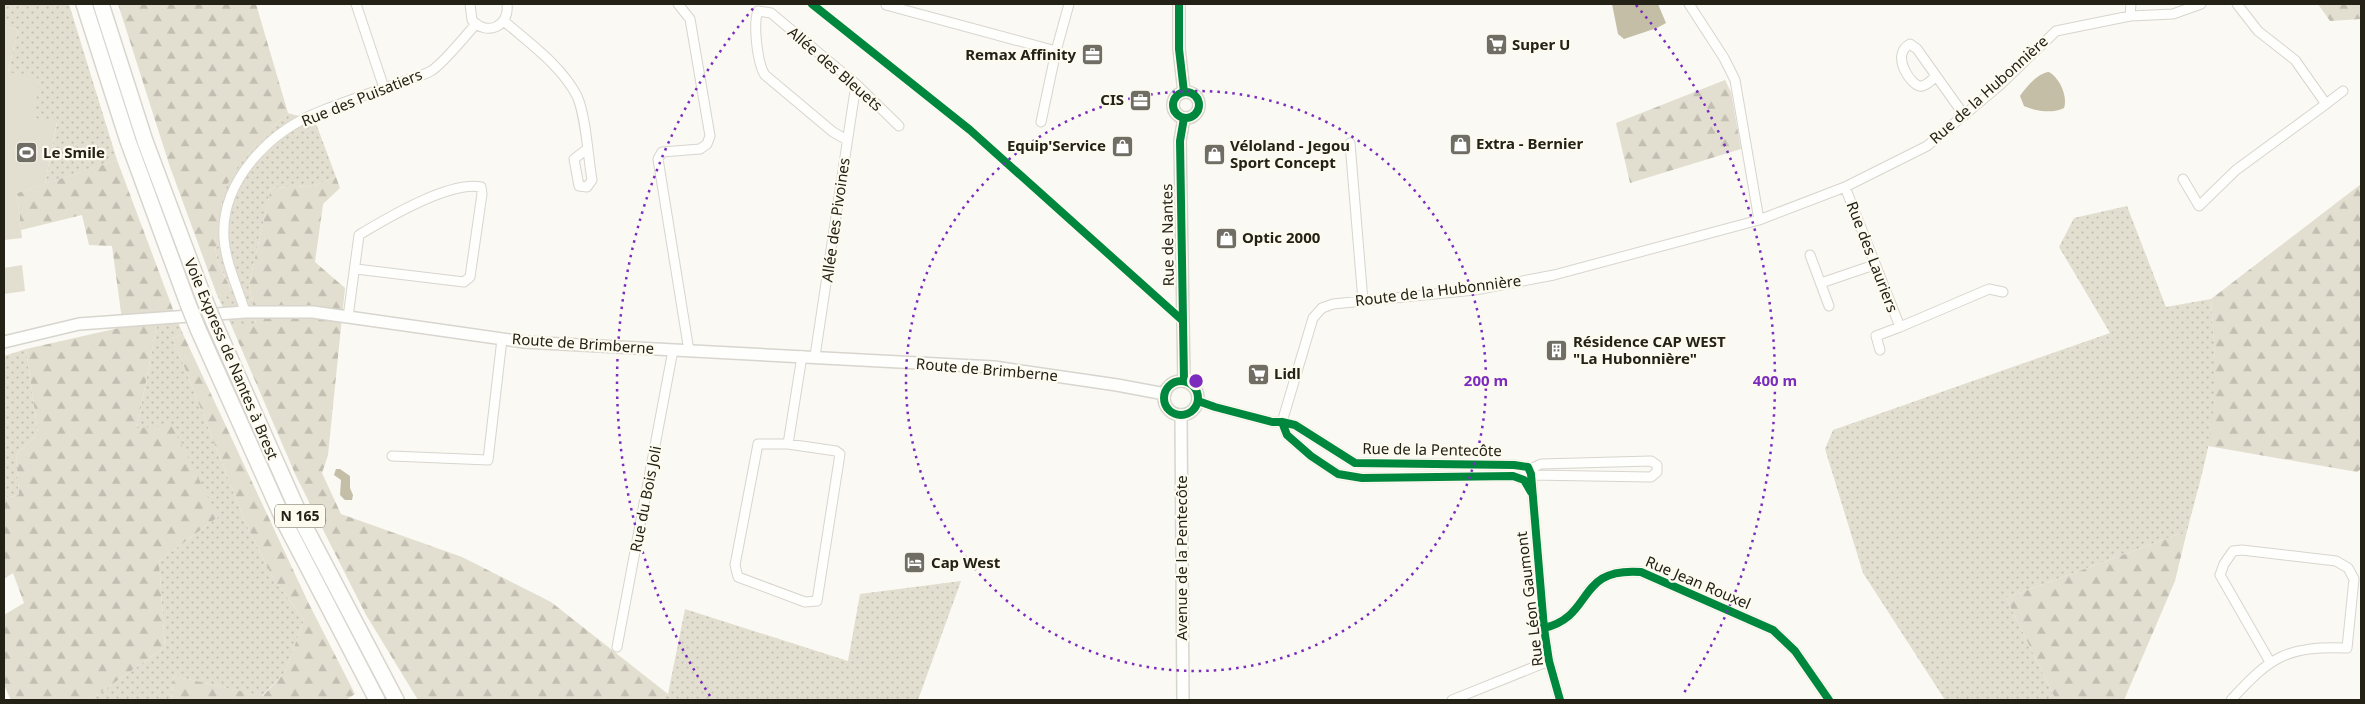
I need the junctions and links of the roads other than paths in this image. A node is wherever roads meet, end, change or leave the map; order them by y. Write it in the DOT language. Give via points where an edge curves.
graph roads {
  1 [pos="84,4"];
  2 [pos="101,4"];
  3 [pos="356,4"];
  4 [pos="470,4"];
  5 [pos="507,4"];
  6 [pos="678,4"];
  7 [pos="1069,4"];
  8 [pos="1179,4"];
  9 [pos="1689,4"];
  10 [pos="2131,4"];
  11 [pos="2200,4"];
  12 [pos="2237,4"];
  13 [pos="886,5"];
  14 [pos="2130,16"];
  15 [pos="504,21"];
  16 [pos="476,24"];
  17 [pos="1056,51"];
  18 [pos="1935,77"];
  19 [pos="856,84"];
  20 [pos="384,88"];
  21 [pos="2343,91"];
  22 [pos="1184,92"];
  23 [pos="2326,104"];
  24 [pos="1964,116"];
  25 [pos="1184,118"];
  26 [pos="1041,122"];
  27 [pos="899,126"];
  28 [pos="847,140"];
  29 [pos="1350,143"];
  30 [pos="587,149"];
  31 [pos="2183,179"];
  32 [pos="1845,187"];
  33 [pos="1759,220"];
  34 [pos="1810,255"];
  35 [pos="1874,265"];
  36 [pos="356,269"];
  37 [pos="1821,283"];
  38 [pos="2003,292"];
  39 [pos="1362,301"];
  40 [pos="1829,306"];
  41 [pos="245,312"];
  42 [pos="348,317"];
  43 [pos="1900,326"];
  44 [pos="502,338"];
  45 [pos="4,342"];
  46 [pos="673,350"];
  47 [pos="1880,350"];
  48 [pos="689,351"];
  49 [pos="802,356"];
  50 [pos="815,356"];
  51 [pos="1184,381"];
  52 [pos="1165,394"];
  53 [pos="1198,401"];
  54 [pos="1181,415"];
  55 [pos="1282,422"];
  56 [pos="788,444"];
  57 [pos="1327,446"];
  58 [pos="392,456"];
  59 [pos="1313,458"];
  60 [pos="1322,464"];
  61 [pos="1527,470"];
  62 [pos="1519,477"];
  63 [pos="1532,492"];
  64 [pos="1544,628"];
  65 [pos="617,647"];
  66 [pos="1549,661"];
  67 [pos="2270,662"];
  68 [pos="377,700"];
  69 [pos="396,700"];
  70 [pos="1183,700"];
  71 [pos="1452,700"];
  72 [pos="1560,700"];
  73 [pos="1828,700"];
  74 [pos="2231,700"];
  1 -- 68 [label="highway, Voie Express de Nantes à Brest / N 165, bridge" via="128,141 198,329 289,531"];
  2 -- 69 [label="highway, Voie Express de Nantes à Brest / N 165, bridge" via="145,141 216,327 305,527"];
  3 -- 20 [label="street"];
  4 -- 16 [label="street" via="470,14"];
  5 -- 15 [label="street"];
  6 -- 48 [label="street" via="690,19 710,136 700,149 662,152 658,159"];
  7 -- 17 [label="street"];
  8 -- 22 [label="street" via="1179,49"];
  9 -- 33 [label="street" via="1724,58 1734,80"];
  10 -- 14 [label="street"];
  11 -- 14 [label="street, Rue de la Hubonnière" via="2173,14"];
  12 -- 23 [label="street" via="2258,31 2295,60"];
  13 -- 17 [label="street"];
  14 -- 24 [label="street, Rue de la Hubonnière" via="2056,30"];
  15 -- 16 [label="street" via="488,29"];
  15 -- 30 [label="street" via="557,68 577,97"];
  16 -- 20 [label="street, Rue des Puisatiers" via="432,70"];
  17 -- 26 [label="street"];
  18 -- 18 [label="street" via="1914,45 1904,47 1902,62 1912,83 1922,86"];
  18 -- 24 [label="street"];
  19 -- 27 [label="street, Allée des Bleuets"];
  19 -- 28 [label="street, Allée des Pivoines"];
  19 -- 28 [label="street, Allée des Bleuets" via="771,13 758,10 755,18 761,70 833,132"];
  20 -- 41 [label="street, Rue des Puisatiers" via="318,112 292,127 265,147 233,188 224,239 234,283"];
  21 -- 23 [label="street"];
  22 -- 25 [label="street" via="1177,96 1173,107"];
  22 -- 25 [label="street" via="1192,94 1198,104 1194,114"];
  23 -- 31 [label="street" via="2236,170 2199,206"];
  24 -- 32 [label="street, Rue de la Hubonnière" via="1927,146"];
  25 -- 51 [label="street, Rue de Nantes" via="1180,141"];
  28 -- 50 [label="street, Allée des Pivoines"];
  29 -- 39 [label="street"];
  32 -- 33 [label="street, Rue de la Hubonnière"];
  32 -- 35 [label="street, Rue des Lauriers"];
  33 -- 39 [label="street, Route de la Hubonnière" via="1554,275 1475,290"];
  34 -- 37 [label="street"];
  35 -- 37 [label="street"];
  35 -- 43 [label="street, Rue des Lauriers"];
  36 -- 36 [label="street" via="359,235 444,191 468,185 481,187 470,277 464,282"];
  36 -- 42 [label="street"];
  37 -- 40 [label="street"];
  38 -- 43 [label="street, Rue des Lauriers" via="1989,289"];
  39 -- 55 [label="street, Route de la Hubonnière" via="1333,304 1322,308 1313,318"];
  41 -- 42 [label="street, Route de Brimberne" via="313,312"];
  41 -- 45 [label="street, Route de Brimberne" via="79,324"];
  42 -- 44 [label="street, Route de Brimberne"];
  43 -- 47 [label="street, Rue des Lauriers" via="1876,336"];
  44 -- 46 [label="street, Route de Brimberne"];
  44 -- 58 [label="street" via="488,460"];
  46 -- 48 [label="street, Route de Brimberne"];
  46 -- 65 [label="street, Rue du Bois Joli"];
  48 -- 49 [label="street, Route de Brimberne"];
  49 -- 50 [label="street, Route de Brimberne"];
  49 -- 56 [label="street"];
  50 -- 52 [label="street, Route de Brimberne" via="994,367"];
  51 -- 52 [label="street" via="1174,383"];
  51 -- 53 [label="street" via="1197,390"];
  52 -- 54 [label="street" via="1168,409"];
  53 -- 54 [label="street" via="1194,410"];
  53 -- 55 [label="street"];
  54 -- 70 [label="street, Avenue de la Pentecôte"];
  55 -- 57 [label="street, Rue de la Pentecôte" via="1295,425"];
  55 -- 59 [label="street, Rue de la Pentecôte" via="1287,435"];
  56 -- 56 [label="street" via="840,454 817,601 805,602 738,577 735,565 758,444"];
  57 -- 59 [label="street" via="1316,447"];
  57 -- 60 [label="street" via="1331,458"];
  57 -- 61 [label="street, Rue de la Pentecôte" via="1355,463"];
  59 -- 60 [label="street, Rue de la Pentecôte"];
  60 -- 62 [label="street, Rue de la Pentecôte" via="1338,474 1362,478"];
  61 -- 61 [label="street, Rue de la Pentecôte" via="1651,476 1657,472 1657,465 1651,461 1541,464"];
  61 -- 62 [label="street, Rue de la Pentecôte"];
  61 -- 63 [label="street, Rue Léon Gaumont"];
  62 -- 63 [label="street"];
  63 -- 64 [label="street, Rue Léon Gaumont"];
  64 -- 66 [label="street, Rue Léon Gaumont"];
  64 -- 73 [label="street, Rue Jean Rouxel" via="1557,625 1571,616 1595,582 1607,575 1641,572 1773,630 1795,651"];
  66 -- 71 [label="street"];
  66 -- 72 [label="street, Rue Léon Gaumont"];
  67 -- 67 [label="street" via="2220,575 2235,549 2343,564 2354,579 2347,648 2316,646"];
  67 -- 74 [label="street"];
}
